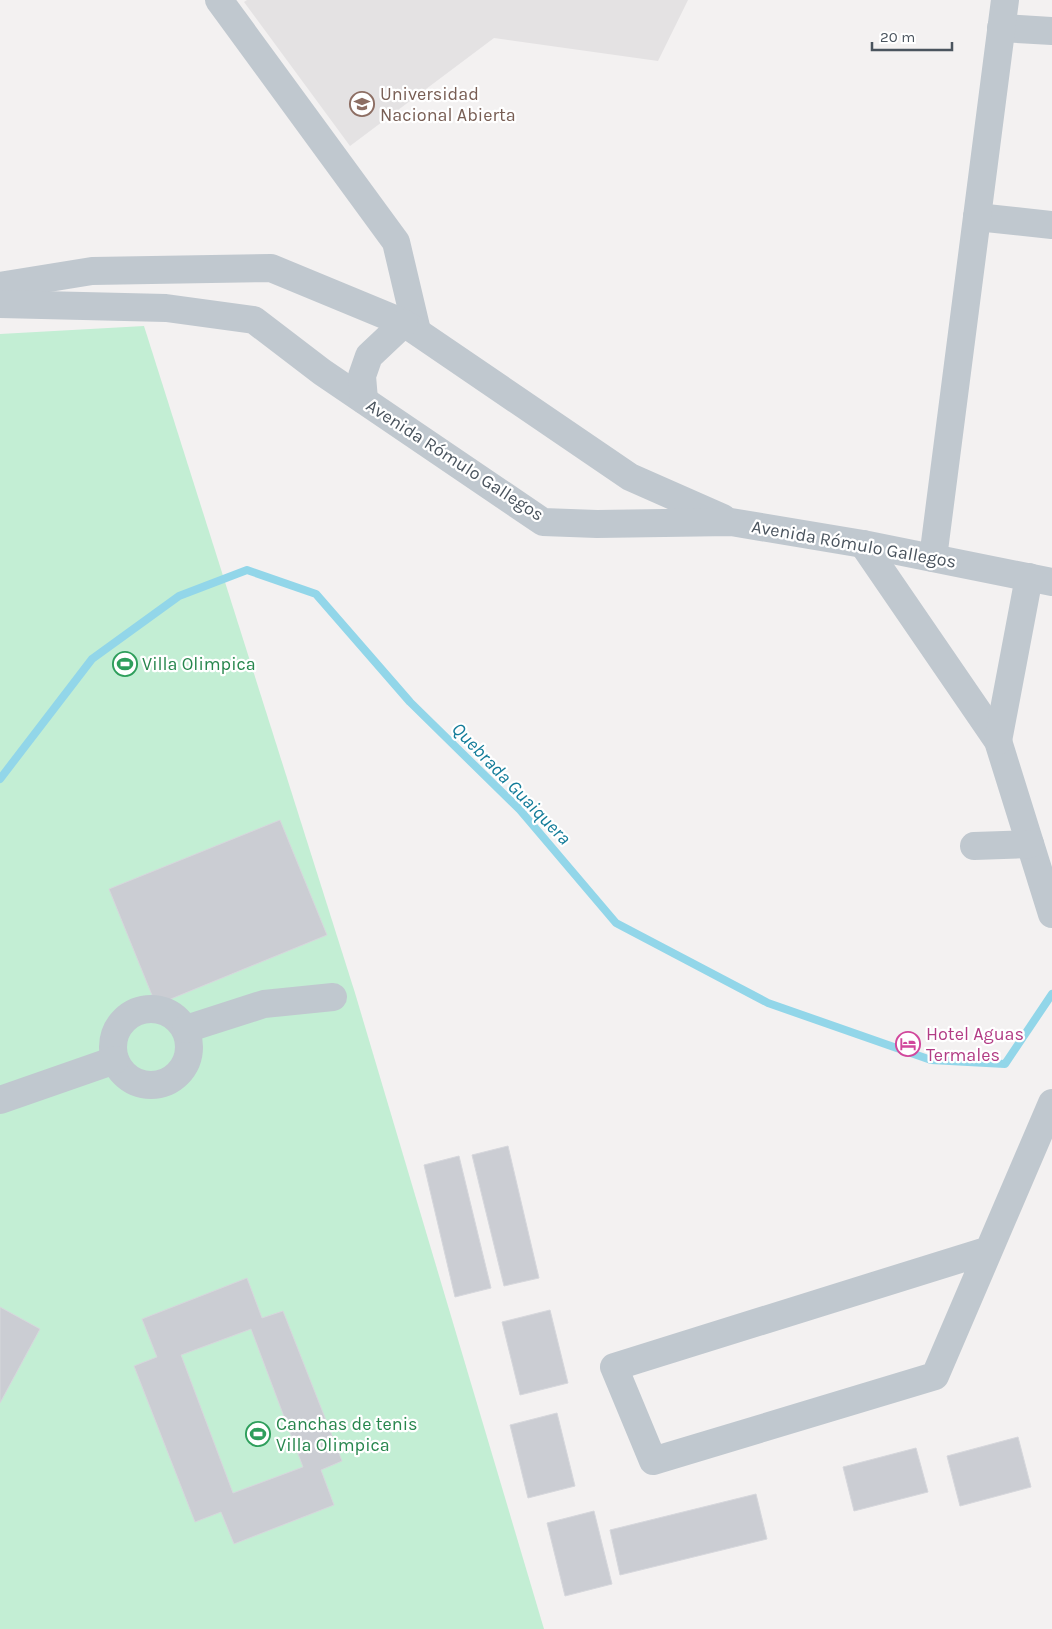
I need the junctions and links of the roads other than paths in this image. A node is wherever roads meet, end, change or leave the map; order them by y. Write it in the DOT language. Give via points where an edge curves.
graph roads {
  1 [pos="220,0"];
  2 [pos="1005,0"];
  3 [pos="1001,28"];
  4 [pos="1052,31"];
  5 [pos="976,217"];
  6 [pos="1052,225"];
  7 [pos="0,286"];
  8 [pos="0,304"];
  9 [pos="410,327"];
  10 [pos="364,400"];
  11 [pos="731,522"];
  12 [pos="863,544"];
  13 [pos="933,558"];
  14 [pos="1040,579"];
  15 [pos="998,741"];
  16 [pos="1030,844"];
  17 [pos="974,846"];
  18 [pos="1052,914"];
  19 [pos="333,997"];
  20 [pos="186,1029"];
  21 [pos="115,1060"];
  22 [pos="0,1100"];
  23 [pos="1052,1102"];
  24 [pos="989,1250"];
  1 -- 9 [label="street" via="396,242"];
  2 -- 3 [label="street"];
  3 -- 4 [label="street"];
  3 -- 5 [label="street"];
  5 -- 6 [label="street"];
  5 -- 13 [label="street"];
  7 -- 9 [label="street" via="92,271 271,268"];
  8 -- 10 [label="street, Avenida Rómulo Gallegos" via="166,308 254,320"];
  9 -- 10 [label="street" via="369,356 362,376"];
  9 -- 11 [label="street" via="630,477"];
  10 -- 11 [label="street, Avenida Rómulo Gallegos" via="543,522"];
  11 -- 12 [label="street, Avenida Rómulo Gallegos"];
  12 -- 13 [label="street, Avenida Rómulo Gallegos"];
  12 -- 15 [label="street"];
  13 -- 14 [label="street, Avenida Rómulo Gallegos"];
  14 -- 15 [label="street"];
  15 -- 16 [label="street"];
  16 -- 17 [label="street"];
  16 -- 18 [label="street"];
  19 -- 20 [label="street" via="264,1004"];
  20 -- 21 [label="street" via="177,1018 154,1008 129,1015 114,1036"];
  20 -- 21 [label="street" via="189,1054 184,1066 165,1082 141,1084 121,1070"];
  21 -- 22 [label="street"];
  23 -- 24 [label="street"];
  24 -- 24 [label="street" via="614,1367 653,1461 935,1376"];
}
